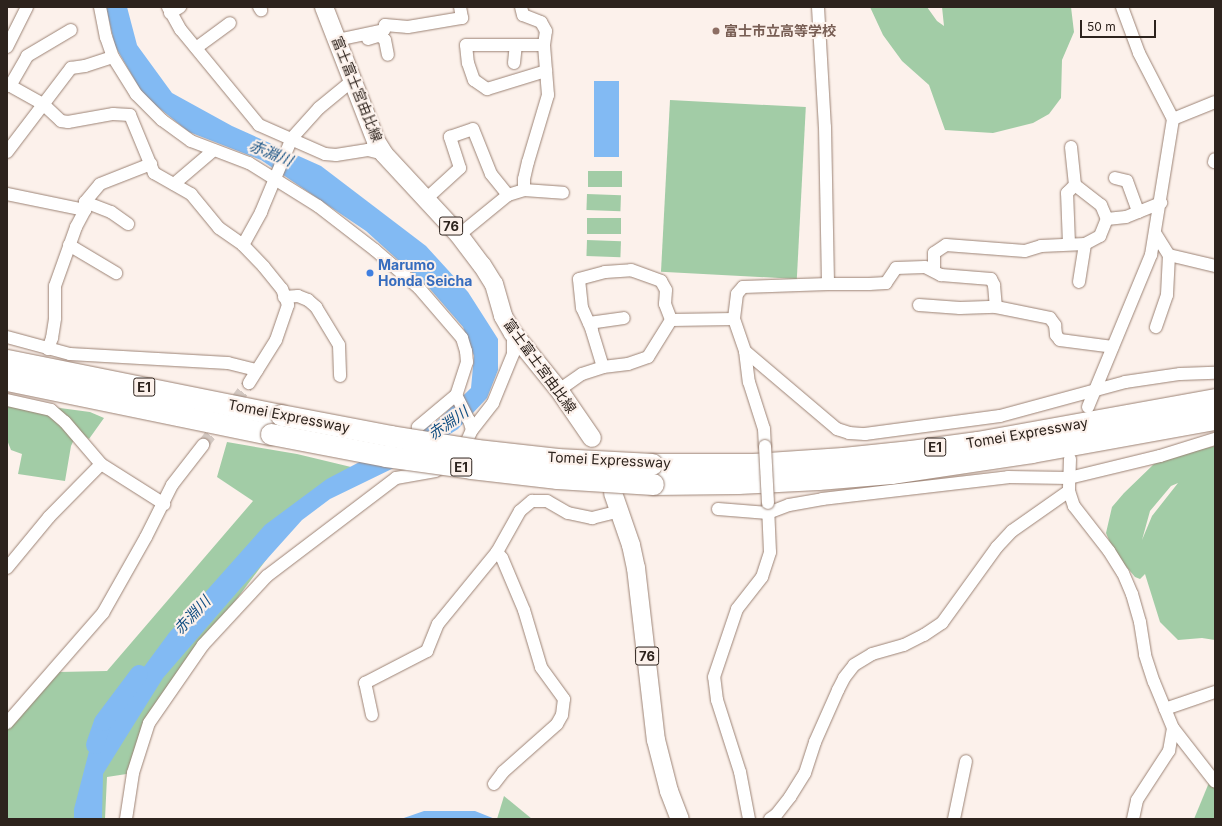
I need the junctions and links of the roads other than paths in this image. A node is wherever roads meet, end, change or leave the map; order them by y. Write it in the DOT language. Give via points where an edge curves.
graph roads {
  1 [pos="27,7"];
  2 [pos="100,7"];
  3 [pos="324,7"];
  4 [pos="460,7"];
  5 [pos="522,7"];
  6 [pos="818,7"];
  7 [pos="1122,7"];
  8 [pos="173,9"];
  9 [pos="230,23"];
  10 [pos="70,30"];
  11 [pos="339,44"];
  12 [pos="516,45"];
  13 [pos="544,45"];
  14 [pos="7,47"];
  15 [pos="196,48"];
  16 [pos="388,55"];
  17 [pos="113,57"];
  18 [pos="514,63"];
  19 [pos="546,71"];
  20 [pos="353,80"];
  21 [pos="8,85"];
  22 [pos="1215,102"];
  23 [pos="42,104"];
  24 [pos="1173,119"];
  25 [pos="292,138"];
  26 [pos="1071,147"];
  27 [pos="214,150"];
  28 [pos="7,151"];
  29 [pos="384,154"];
  30 [pos="151,164"];
  31 [pos="1115,178"];
  32 [pos="275,180"];
  33 [pos="174,184"];
  34 [pos="1075,185"];
  35 [pos="524,190"];
  36 [pos="563,193"];
  37 [pos="7,194"];
  38 [pos="508,196"];
  39 [pos="426,199"];
  40 [pos="1161,203"];
  41 [pos="85,206"];
  42 [pos="1138,212"];
  43 [pos="1107,218"];
  44 [pos="128,224"];
  45 [pos="1155,233"];
  46 [pos="459,234"];
  47 [pos="1069,244"];
  48 [pos="1085,244"];
  49 [pos="243,245"];
  50 [pos="69,246"];
  51 [pos="1169,255"];
  52 [pos="1215,266"];
  53 [pos="934,271"];
  54 [pos="116,273"];
  55 [pos="1079,282"];
  56 [pos="828,284"];
  57 [pos="284,297"];
  58 [pos="919,305"];
  59 [pos="996,307"];
  60 [pos="624,318"];
  61 [pos="734,319"];
  62 [pos="671,320"];
  63 [pos="589,323"];
  64 [pos="1156,327"];
  65 [pos="513,333"];
  66 [pos="7,337"];
  67 [pos="1113,347"];
  68 [pos="48,349"];
  69 [pos="745,351"];
  70 [pos="7,360"];
  71 [pos="603,367"];
  72 [pos="257,370"];
  73 [pos="1215,373"];
  74 [pos="340,376"];
  75 [pos="7,380"];
  76 [pos="249,383"];
  77 [pos="559,390"];
  78 [pos="1094,391"];
  79 [pos="456,395"];
  80 [pos="1215,399"];
  81 [pos="7,400"];
  82 [pos="1088,407"];
  83 [pos="1215,419"];
  84 [pos="470,425"];
  85 [pos="418,427"];
  86 [pos="592,438"];
  87 [pos="1215,439"];
  88 [pos="203,445"];
  89 [pos="1070,459"];
  90 [pos="101,464"];
  91 [pos="653,474"];
  92 [pos="1069,478"];
  93 [pos="1069,491"];
  94 [pos="613,493"];
  95 [pos="164,504"];
  96 [pos="768,508"];
  97 [pos="718,509"];
  98 [pos="621,511"];
  99 [pos="497,552"];
  100 [pos="7,568"];
  101 [pos="1215,692"];
  102 [pos="1165,709"];
  103 [pos="372,715"];
  104 [pos="7,723"];
  105 [pos="1173,728"];
  106 [pos="966,761"];
  107 [pos="1215,782"];
  108 [pos="494,784"];
  109 [pos="775,818"];
  110 [pos="126,819"];
  111 [pos="680,819"];
  112 [pos="749,819"];
  113 [pos="954,819"];
  114 [pos="1133,819"];
  1 -- 14 [label="street"];
  2 -- 17 [label="street"];
  3 -- 11 [label="main road, 富士富士宮由比線 / 76"];
  4 -- 11 [label="street" via="462,18 408,27 385,25 384,30"];
  5 -- 13 [label="street" via="523,15 541,22 546,31"];
  6 -- 56 [label="street" via="825,127"];
  7 -- 24 [label="street" via="1139,53"];
  8 -- 15 [label="street"];
  9 -- 15 [label="street"];
  10 -- 21 [label="street" via="27,56"];
  11 -- 16 [label="street" via="378,36 385,40"];
  11 -- 20 [label="main road, 富士富士宮由比線 / 76"];
  12 -- 13 [label="street"];
  12 -- 18 [label="street"];
  12 -- 19 [label="street" via="466,45 468,63 474,80 487,89"];
  13 -- 19 [label="street"];
  15 -- 25 [label="street" via="259,125"];
  17 -- 23 [label="street" via="71,68"];
  17 -- 27 [label="street" via="136,94 162,120 191,141"];
  19 -- 35 [label="street" via="548,95 528,162"];
  20 -- 25 [label="street" via="319,108"];
  20 -- 29 [label="main road, 富士富士宮由比線 / 76" via="376,141"];
  21 -- 23 [label="street"];
  22 -- 24 [label="street"];
  23 -- 28 [label="street"];
  23 -- 30 [label="street" via="61,121 68,122 113,114 130,115"];
  24 -- 40 [label="street"];
  25 -- 29 [label="street" via="325,154 336,155 368,150"];
  25 -- 32 [label="street"];
  26 -- 34 [label="street"];
  27 -- 32 [label="street" via="249,163"];
  27 -- 33 [label="street"];
  29 -- 39 [label="main road, 富士富士宮由比線 / 76"];
  30 -- 33 [label="street" via="154,173"];
  30 -- 41 [label="street" via="100,184"];
  31 -- 42 [label="street" via="1127,181"];
  32 -- 49 [label="street"];
  32 -- 79 [label="street" via="318,206 376,250 420,288 446,317 462,338 466,351 464,374"];
  33 -- 49 [label="street" via="191,194 219,228"];
  34 -- 43 [label="street" via="1101,205"];
  34 -- 47 [label="street" via="1068,193"];
  35 -- 36 [label="street"];
  35 -- 38 [label="street"];
  37 -- 41 [label="street"];
  38 -- 39 [label="street" via="491,174 473,129 450,137 460,168"];
  38 -- 46 [label="street"];
  39 -- 46 [label="main road, 富士富士宮由比線 / 76"];
  40 -- 42 [label="street"];
  40 -- 45 [label="street"];
  41 -- 44 [label="street" via="111,212"];
  41 -- 50 [label="street"];
  42 -- 43 [label="street" via="1126,217"];
  43 -- 48 [label="street" via="1100,236"];
  45 -- 51 [label="street"];
  45 -- 67 [label="street" via="1151,255"];
  46 -- 65 [label="main road, 富士富士宮由比線 / 76" via="494,284 503,316"];
  47 -- 48 [label="street"];
  47 -- 53 [label="street" via="1026,250 946,245 934,253"];
  48 -- 55 [label="street"];
  49 -- 57 [label="street" via="282,289"];
  50 -- 54 [label="street"];
  50 -- 68 [label="street" via="55,286 55,318"];
  51 -- 52 [label="street"];
  51 -- 64 [label="street" via="1167,296"];
  53 -- 56 [label="street" via="925,267 896,268 886,283"];
  53 -- 59 [label="street" via="941,275 991,279"];
  56 -- 61 [label="street" via="743,287 737,294"];
  57 -- 72 [label="street" via="288,305 281,328"];
  57 -- 74 [label="street" via="298,296 308,300 316,308 339,345"];
  58 -- 59 [label="street"];
  59 -- 67 [label="street" via="1050,318 1060,340"];
  60 -- 63 [label="street"];
  61 -- 62 [label="street"];
  61 -- 69 [label="street"];
  62 -- 63 [label="street" via="665,304 666,290 661,281 631,270 605,272 579,279 582,308"];
  62 -- 71 [label="street" via="648,357 628,364"];
  63 -- 71 [label="street"];
  65 -- 77 [label="main road, 富士富士宮由比線 / 76"];
  65 -- 84 [label="street" via="513,354 493,402"];
  66 -- 68 [label="street"];
  67 -- 78 [label="street"];
  68 -- 72 [label="street" via="70,354 228,363"];
  69 -- 78 [label="street" via="837,429 849,433 865,434 1000,416"];
  69 -- 96 [label="street, bridge" via="749,382 764,429"];
  70 -- 91 [label="highway, Tomei Expressway / E1, bridge" via="391,436"];
  71 -- 77 [label="street" via="582,374"];
  72 -- 76 [label="street"];
  73 -- 78 [label="street" via="1180,374 1124,382"];
  75 -- 91 [label="highway, Tomei Expressway / E1, bridge" via="386,456 558,478"];
  77 -- 86 [label="main road, 富士富士宮由比線 / 76"];
  78 -- 82 [label="street"];
  79 -- 84 [label="street"];
  79 -- 85 [label="street"];
  80 -- 91 [label="highway, Tomei Expressway / E1" via="977,442 911,451"];
  81 -- 90 [label="street" via="51,410 65,422"];
  83 -- 91 [label="highway, Tomei Expressway / E1" via="1031,452 891,473 745,483"];
  84 -- 110 [label="street" via="460,457 435,471 396,478 267,576 203,646 149,723 133,773"];
  87 -- 92 [label="street" via="1160,456"];
  88 -- 95 [label="street" via="172,485"];
  89 -- 92 [label="street"];
  90 -- 95 [label="street"];
  90 -- 100 [label="street" via="49,517"];
  92 -- 93 [label="street"];
  92 -- 96 [label="street" via="1008,477 822,499"];
  93 -- 102 [label="street" via="1074,506 1109,551 1126,580 1140,622 1145,655"];
  93 -- 109 [label="street" via="1012,531 997,547 942,623 904,645 872,654 854,665 838,690 815,742 805,773"];
  94 -- 98 [label="main road, 76"];
  95 -- 104 [label="street" via="103,613"];
  96 -- 97 [label="street"];
  96 -- 112 [label="street" via="770,552 762,577 737,609 714,678 717,700 740,772"];
  98 -- 99 [label="street" via="592,518 568,513 547,501 532,501 520,511"];
  98 -- 111 [label="main road, 76" via="636,568 656,740 669,791"];
  99 -- 103 [label="street" via="438,624 428,651 365,683"];
  99 -- 108 [label="street" via="502,558 524,610 541,666 564,699 562,715 557,724 503,772"];
  101 -- 102 [label="street"];
  102 -- 105 [label="street"];
  105 -- 107 [label="street"];
  105 -- 114 [label="street" via="1169,751 1137,800"];
  106 -- 113 [label="street"];
}
